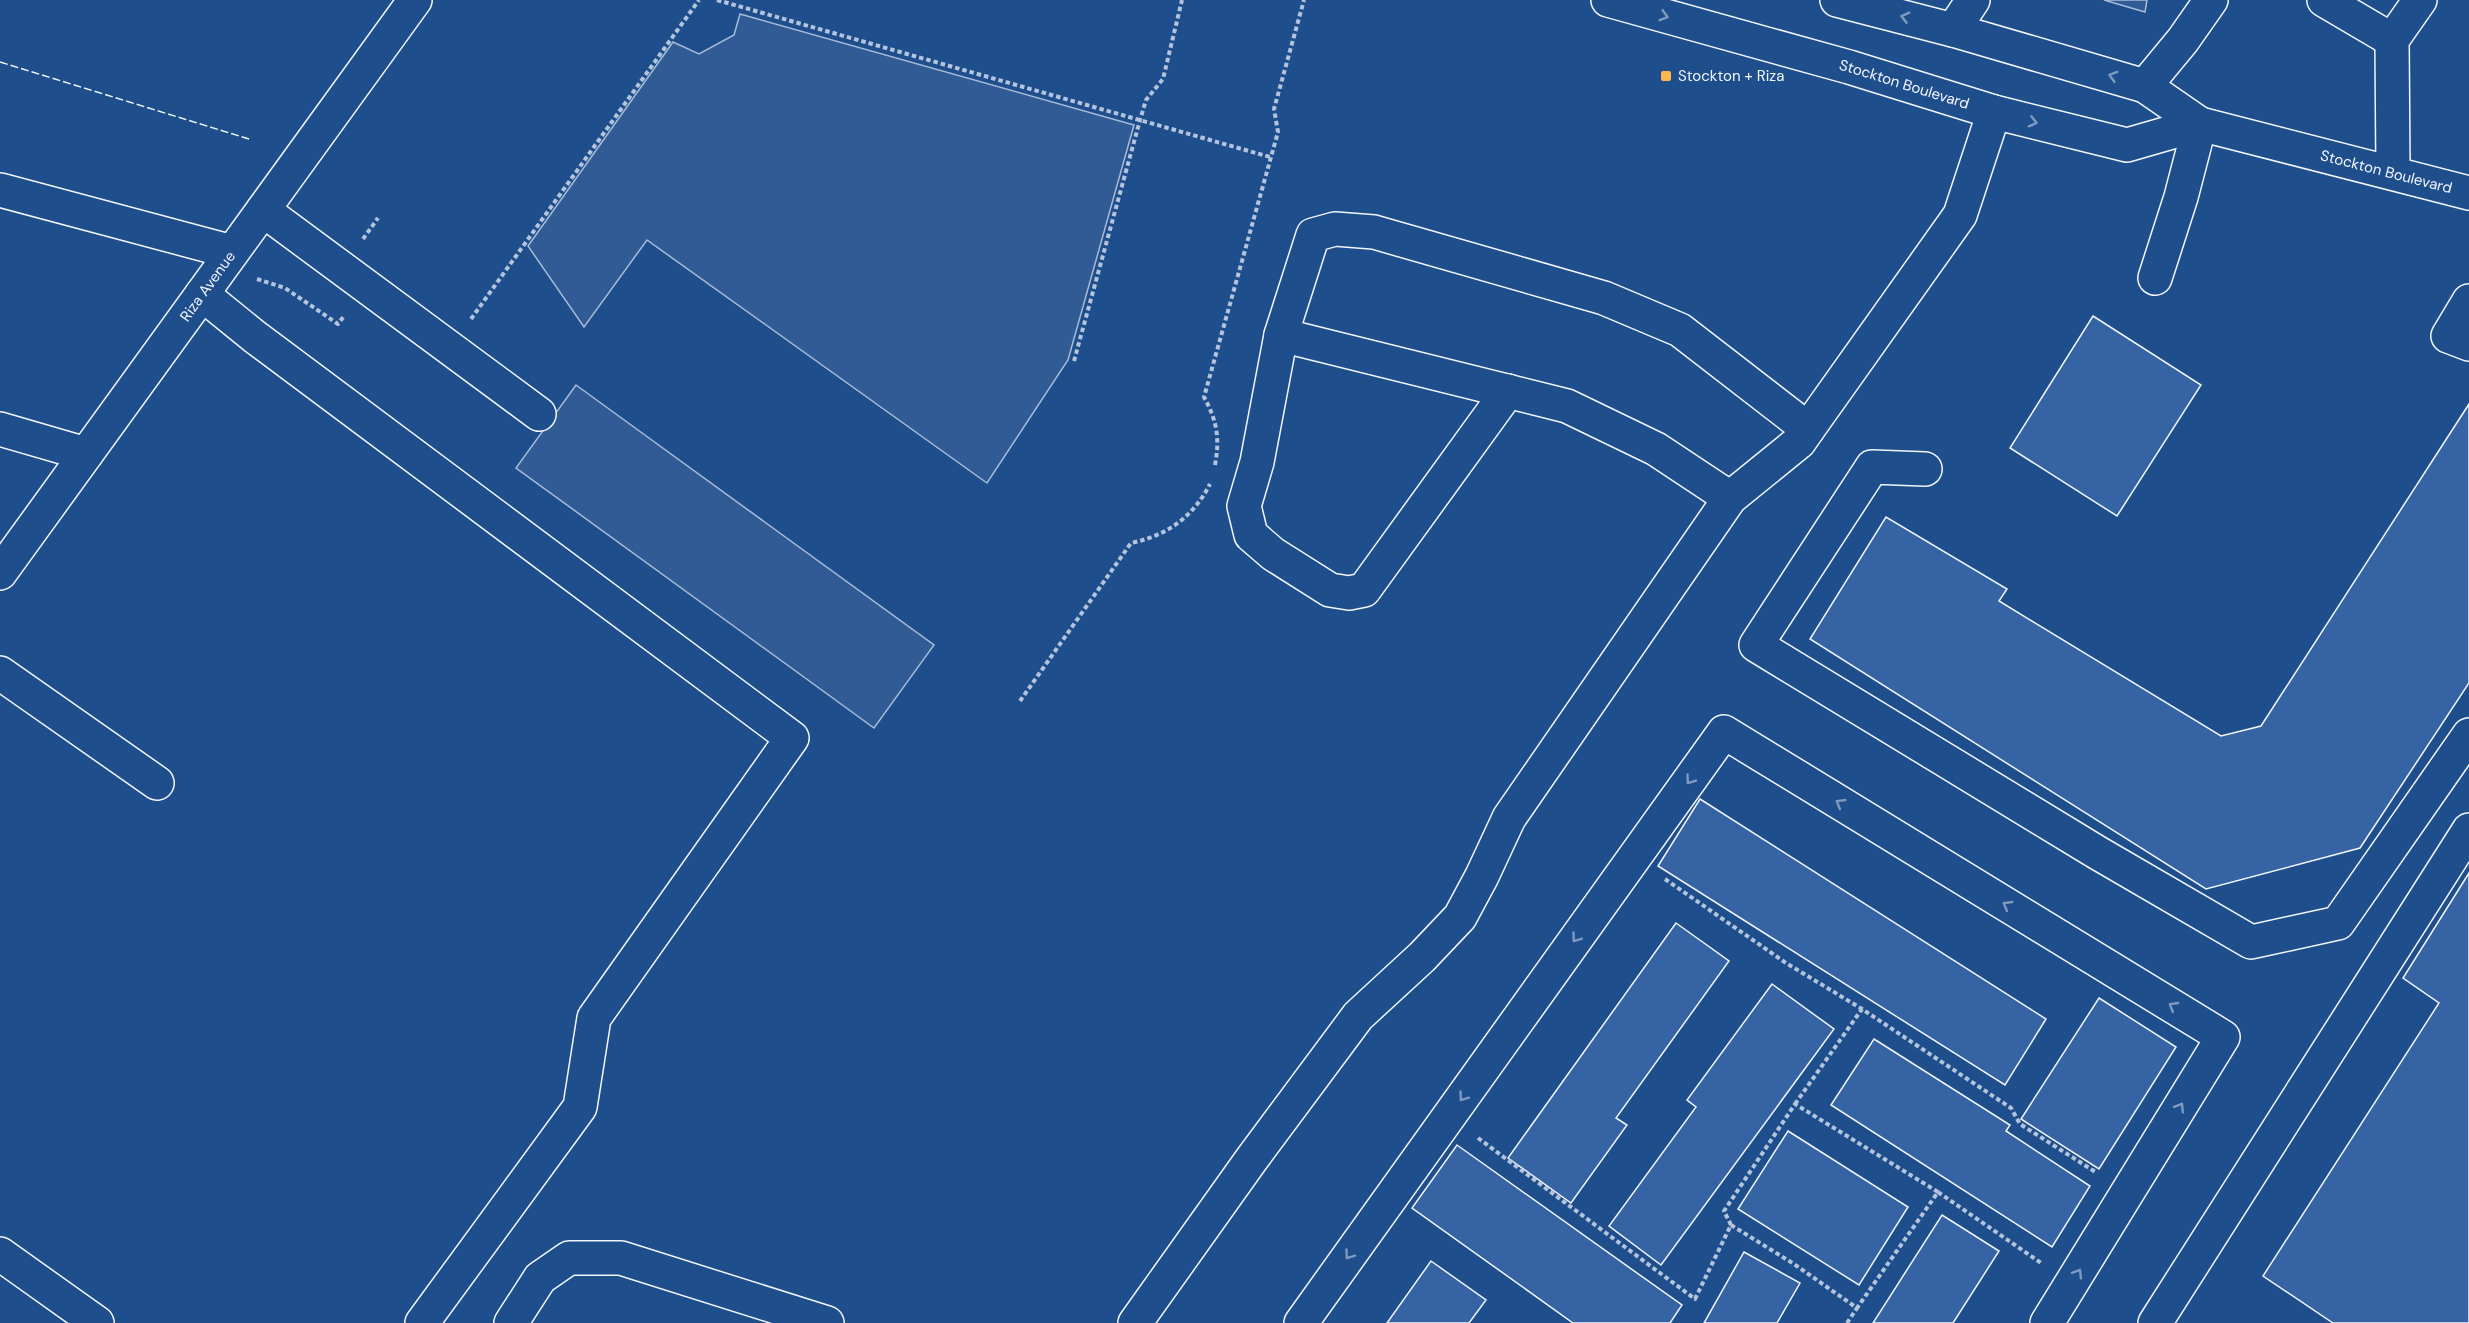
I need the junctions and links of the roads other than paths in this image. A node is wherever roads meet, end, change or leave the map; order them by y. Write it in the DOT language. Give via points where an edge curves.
graph roads {
  1 [pos="415,0"];
  2 [pos="1608,0"];
  3 [pos="1973,0"];
  4 [pos="2211,0"];
  5 [pos="2324,0"];
  6 [pos="2420,0"];
  7 [pos="1859,2"];
  8 [pos="1953,30"];
  9 [pos="2392,40"];
  10 [pos="2145,86"];
  11 [pos="1994,112"];
  12 [pos="2200,124"];
  13 [pos="2393,172"];
  14 [pos="0,190"];
  15 [pos="2469,193"];
  16 [pos="263,210"];
  17 [pos="232,252"];
  18 [pos="2155,278"];
  19 [pos="202,294"];
  20 [pos="2469,301"];
  21 [pos="1281,335"];
  22 [pos="2469,344"];
  23 [pos="1508,391"];
  24 [pos="539,414"];
  25 [pos="0,429"];
  26 [pos="1808,429"];
  27 [pos="86,454"];
  28 [pos="1925,469"];
  29 [pos="1730,498"];
  30 [pos="0,573"];
  31 [pos="0,673"];
  32 [pos="2469,735"];
  33 [pos="157,783"];
  34 [pos="2469,830"];
  35 [pos="0,1254"];
  36 [pos="97,1323"];
  37 [pos="422,1323"];
  38 [pos="511,1323"];
  39 [pos="827,1323"];
  40 [pos="1135,1323"];
  41 [pos="1301,1323"];
  42 [pos="2047,1323"];
  43 [pos="2155,1323"];
  1 -- 16 [label="main road, Riza Avenue"];
  2 -- 11 [label="main road, Stockton Boulevard, one-way"];
  3 -- 8 [label="main road"];
  4 -- 10 [label="main road"];
  5 -- 9 [label="main road"];
  6 -- 9 [label="main road"];
  8 -- 7 [label="main road, Stockton Boulevard, one-way"];
  10 -- 8 [label="main road, Stockton Boulevard, one-way"];
  9 -- 13 [label="main road"];
  10 -- 12 [label="main road, Stockton Boulevard"];
  11 -- 12 [label="main road, Stockton Boulevard, one-way" via="2127,146"];
  11 -- 26 [label="main road" via="1960,215"];
  12 -- 13 [label="main road, Stockton Boulevard"];
  12 -- 18 [label="main road"];
  13 -- 15 [label="main road, Stockton Boulevard"];
  14 -- 17 [label="main road"];
  16 -- 17 [label="main road, Riza Avenue"];
  16 -- 24 [label="main road"];
  17 -- 19 [label="main road, Riza Avenue"];
  19 -- 27 [label="main road, Riza Avenue"];
  19 -- 37 [label="main road" via="792,738 594,1018 580,1107"];
  20 -- 22 [label="main road" via="2448,336"];
  21 -- 23 [label="main road"];
  21 -- 23 [label="main road" via="1257,462 1244,506 1251,535 1330,590 1364,590"];
  21 -- 26 [label="main road" via="1312,236 1335,229 1374,232 1604,298 1680,330"];
  23 -- 29 [label="main road" via="1567,406 1656,449"];
  25 -- 27 [label="main road"];
  26 -- 29 [label="main road" via="1799,442"];
  27 -- 30 [label="main road, Riza Avenue"];
  28 -- 32 [label="main road" via="1872,466 1756,645 2251,942 2338,923"];
  29 -- 40 [label="main road" via="1509,818 1460,916 1359,1016"];
  31 -- 33 [label="main road"];
  34 -- 43 [label="main road"];
  35 -- 36 [label="main road"];
  38 -- 39 [label="main road" via="540,1278 569,1258 621,1258"];
  42 -- 41 [label="main road, one-way" via="2223,1037 1724,732"];
}
